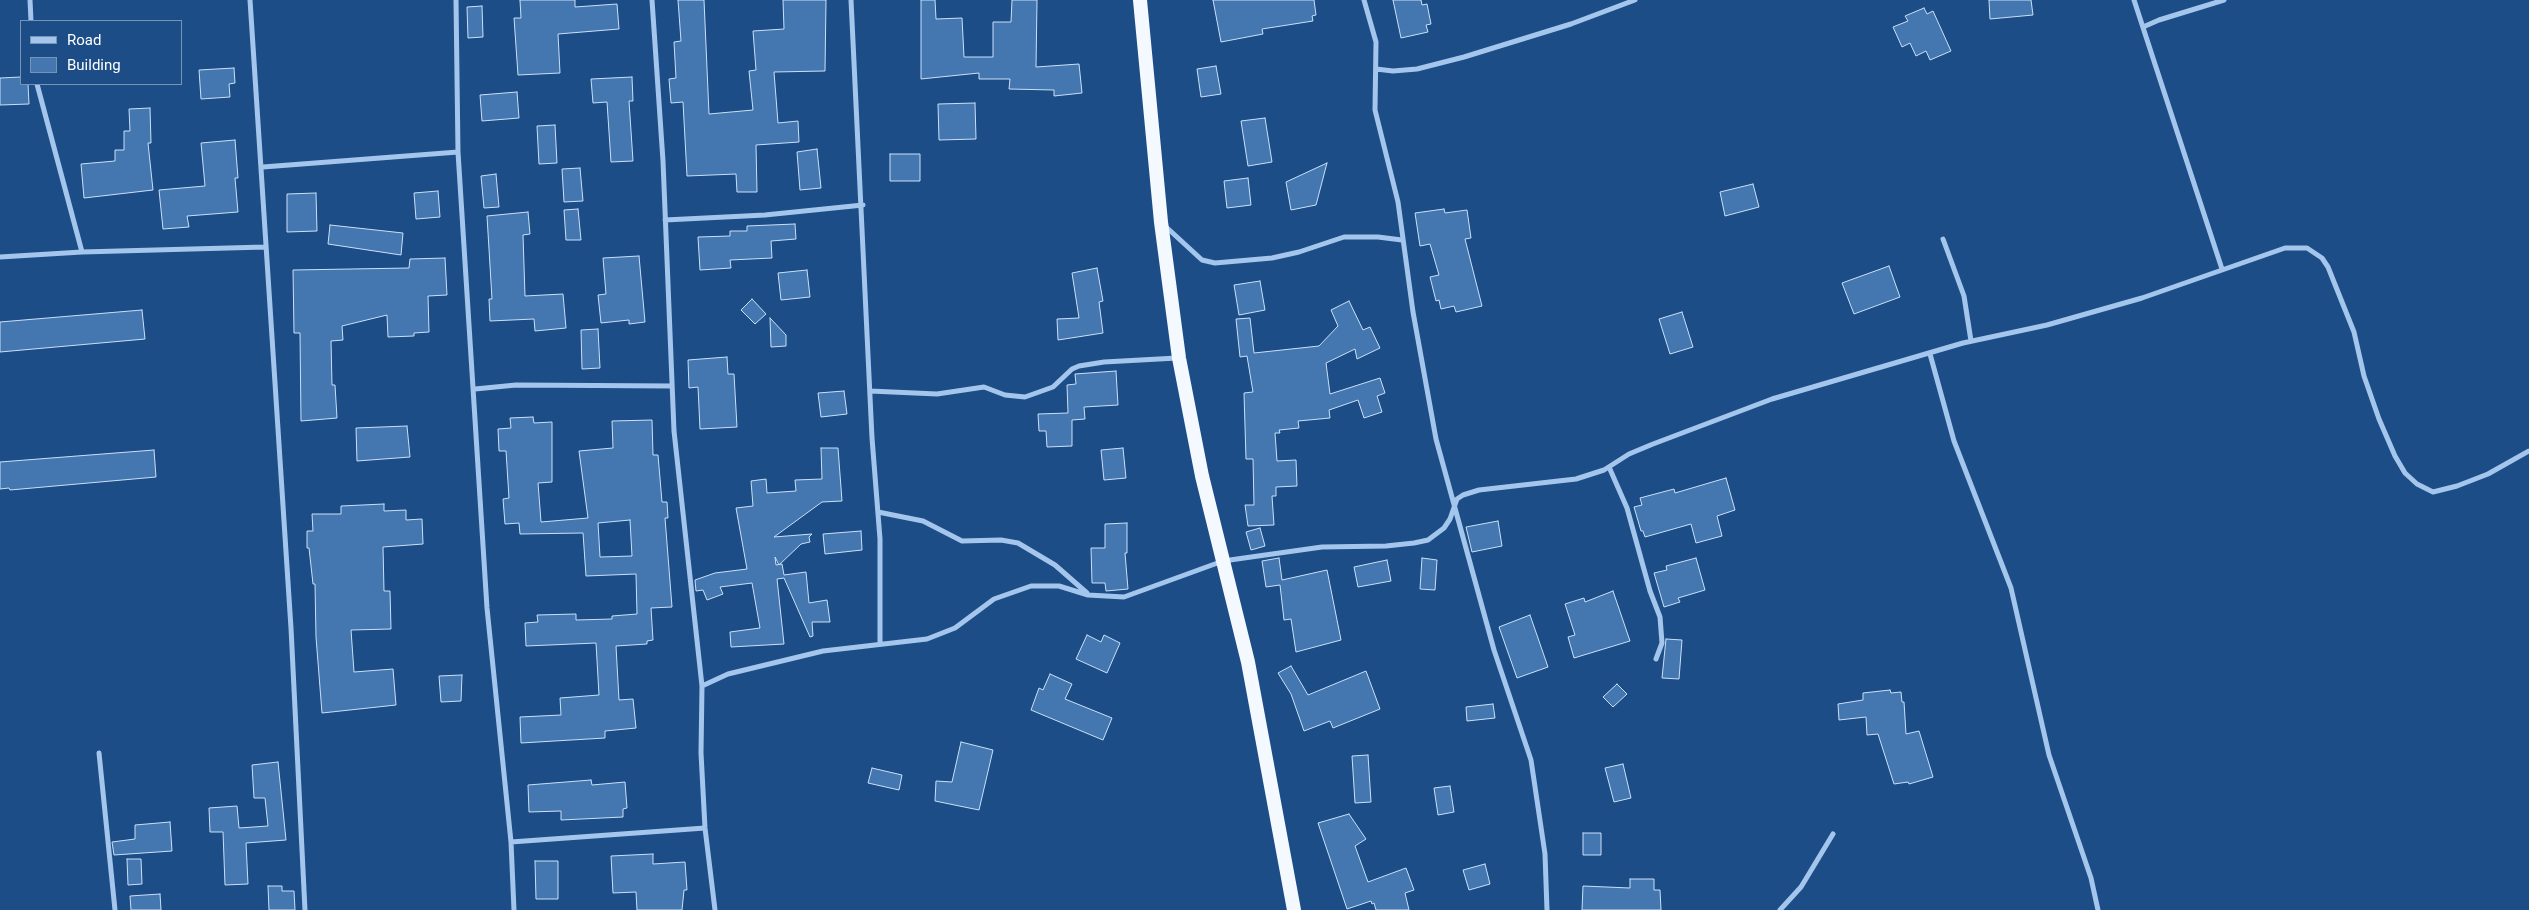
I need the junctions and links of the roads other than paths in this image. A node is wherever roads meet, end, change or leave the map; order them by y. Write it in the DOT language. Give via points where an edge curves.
graph roads {
  1 [pos="30,0"];
  2 [pos="250,0"];
  3 [pos="456,0"];
  4 [pos="652,0"];
  5 [pos="851,0"];
  6 [pos="1140,0"];
  7 [pos="1364,0"];
  8 [pos="1635,0"];
  9 [pos="2134,0"];
  10 [pos="2224,0"];
  11 [pos="31,20"];
  12 [pos="2143,27"];
  13 [pos="1376,69"];
  14 [pos="37,85"];
  15 [pos="458,152"];
  16 [pos="263,167"];
  17 [pos="863,205"];
  18 [pos="666,220"];
  19 [pos="1161,222"];
  20 [pos="1943,239"];
  21 [pos="1402,240"];
  22 [pos="266,247"];
  23 [pos="82,252"];
  24 [pos="0,257"];
  25 [pos="2222,269"];
  26 [pos="1971,341"];
  27 [pos="1930,354"];
  28 [pos="1179,358"];
  29 [pos="672,386"];
  30 [pos="474,389"];
  31 [pos="870,391"];
  32 [pos="2529,450"];
  33 [pos="1609,467"];
  34 [pos="1454,506"];
  35 [pos="878,512"];
  36 [pos="1223,561"];
  37 [pos="1088,595"];
  38 [pos="880,643"];
  39 [pos="1656,659"];
  40 [pos="702,686"];
  41 [pos="99,753"];
  42 [pos="705,828"];
  43 [pos="1833,834"];
  44 [pos="512,842"];
  45 [pos="115,910"];
  46 [pos="305,910"];
  47 [pos="514,910"];
  48 [pos="715,910"];
  49 [pos="1294,910"];
  50 [pos="1547,910"];
  51 [pos="1780,910"];
  52 [pos="2098,910"];
  1 -- 11 [label="street"];
  2 -- 16 [label="street"];
  3 -- 15 [label="street"];
  4 -- 18 [label="street"];
  5 -- 17 [label="street"];
  6 -- 19 [label="highway"];
  7 -- 13 [label="street" via="1374,33"];
  8 -- 13 [label="street" via="1571,24 1464,57 1417,69"];
  9 -- 12 [label="street"];
  10 -- 12 [label="street"];
  12 -- 25 [label="street"];
  13 -- 21 [label="street" via="1374,110 1398,202"];
  14 -- 23 [label="street"];
  15 -- 16 [label="street"];
  15 -- 30 [label="street"];
  16 -- 22 [label="street"];
  17 -- 18 [label="street" via="765,215"];
  17 -- 31 [label="street"];
  18 -- 29 [label="street"];
  19 -- 21 [label="street" via="1202,260 1215,263 1272,258 1344,237"];
  19 -- 28 [label="highway"];
  20 -- 26 [label="street" via="1964,296"];
  21 -- 34 [label="street" via="1436,439"];
  22 -- 23 [label="street"];
  22 -- 46 [label="street" via="291,628"];
  23 -- 24 [label="street"];
  25 -- 26 [label="street" via="2134,300 2048,325"];
  25 -- 32 [label="street" via="2293,247 2307,248 2322,258 2351,324 2373,402 2395,456 2406,473 2426,489 2433,492 2457,486 2488,474"];
  26 -- 27 [label="street"];
  27 -- 33 [label="street" via="1757,404 1629,454"];
  27 -- 52 [label="street" via="1954,441 2011,588 2050,755 2091,878"];
  28 -- 31 [label="street" via="1079,366 1053,387 1025,397 1005,395 984,387 931,394"];
  28 -- 36 [label="highway" via="1202,476"];
  29 -- 30 [label="street" via="516,385"];
  29 -- 40 [label="street" via="678,482 689,554"];
  30 -- 44 [label="street" via="492,673"];
  31 -- 35 [label="street"];
  33 -- 34 [label="street" via="1576,479 1480,490 1460,496"];
  33 -- 39 [label="street" via="1627,508 1647,583 1660,617 1662,643"];
  34 -- 36 [label="street" via="1444,528 1428,540 1386,546 1305,548"];
  34 -- 50 [label="street" via="1494,650 1531,760 1544,847"];
  35 -- 37 [label="street" via="922,521 962,541 1018,543 1055,565"];
  35 -- 38 [label="street" via="882,596"];
  36 -- 37 [label="street" via="1124,597"];
  36 -- 49 [label="highway" via="1248,662"];
  37 -- 38 [label="street" via="1059,586 1031,586 994,599 970,619 943,634 927,639"];
  38 -- 40 [label="street" via="785,659 728,674"];
  40 -- 42 [label="street"];
  41 -- 45 [label="street"];
  42 -- 44 [label="street"];
  42 -- 48 [label="street"];
  43 -- 51 [label="street" via="1801,887"];
  44 -- 47 [label="street"];
}
